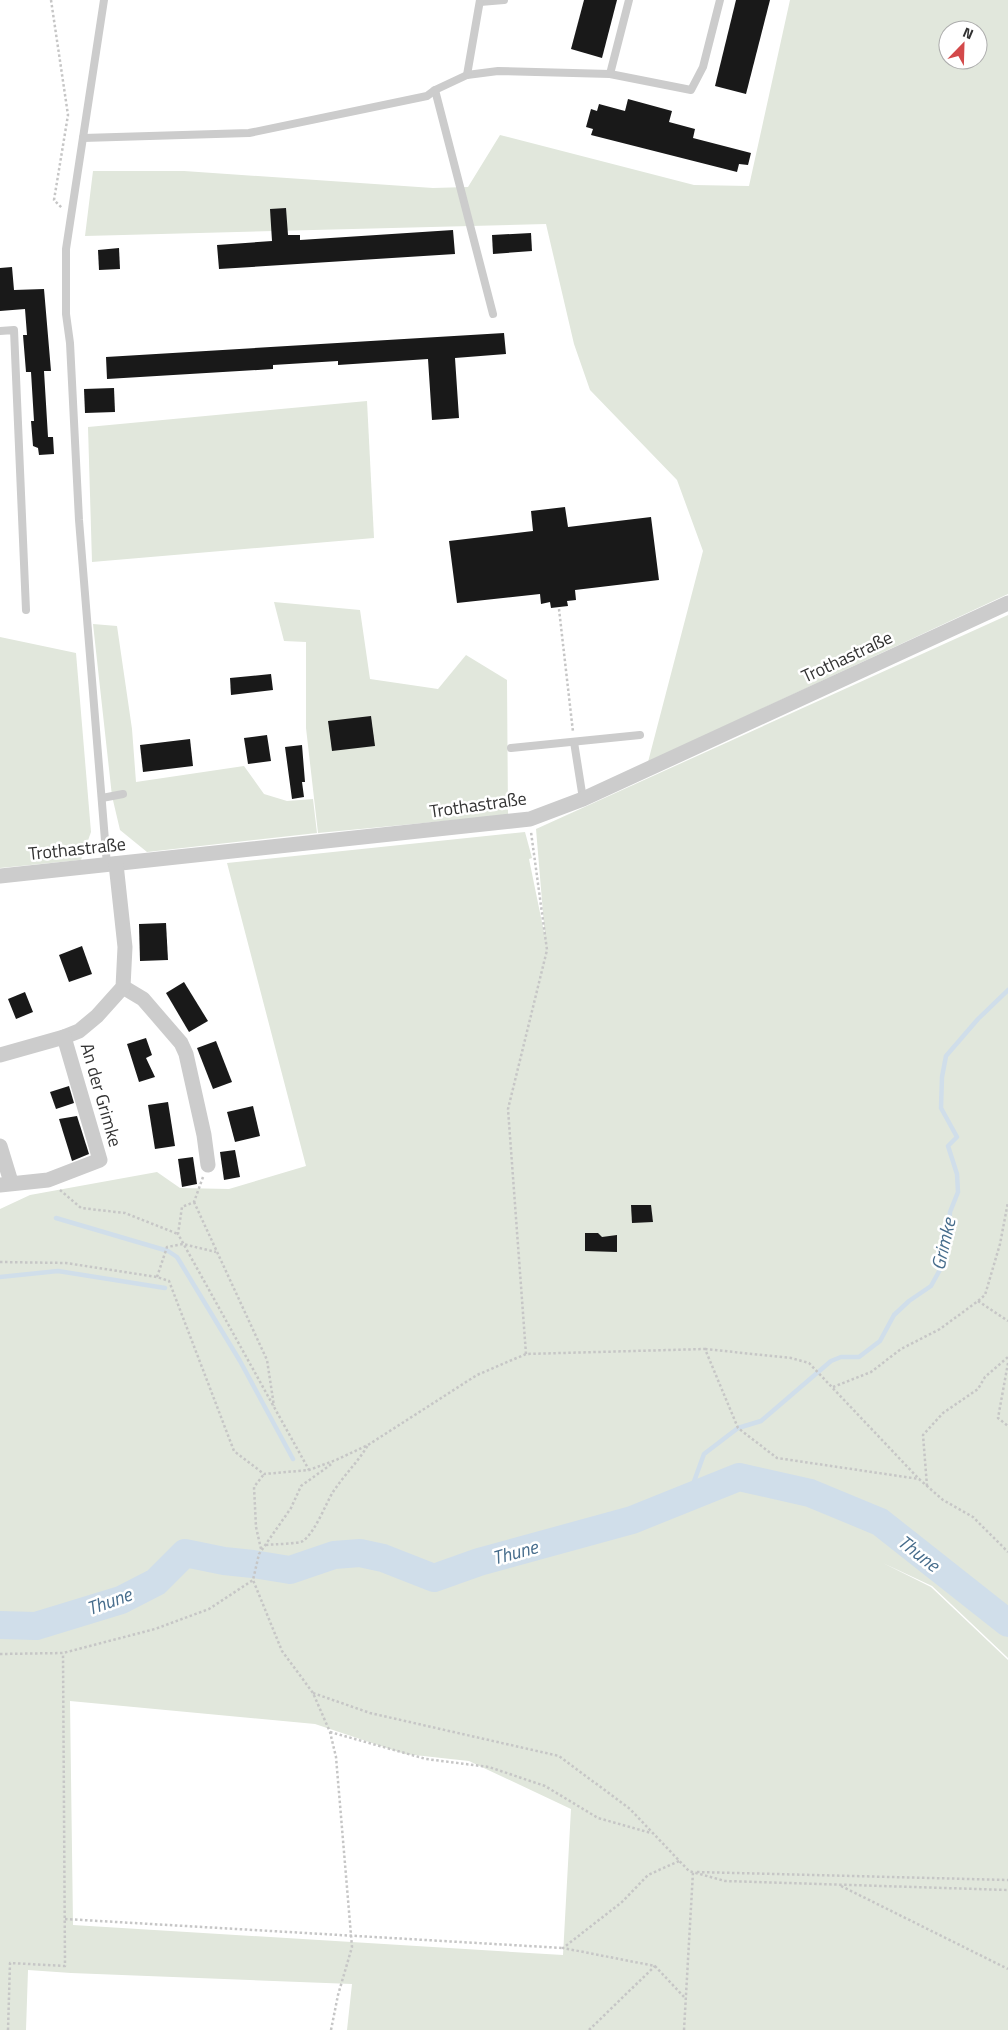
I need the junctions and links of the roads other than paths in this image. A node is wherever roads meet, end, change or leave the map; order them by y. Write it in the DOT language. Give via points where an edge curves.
graph roads {
  1 [pos="104,0"];
  2 [pos="504,0"];
  3 [pos="629,0"];
  4 [pos="720,0"];
  5 [pos="480,1"];
  6 [pos="610,74"];
  7 [pos="467,75"];
  8 [pos="435,90"];
  9 [pos="83,138"];
  10 [pos="493,314"];
  11 [pos="0,331"];
  12 [pos="1008,603"];
  13 [pos="26,610"];
  14 [pos="640,735"];
  15 [pos="574,742"];
  16 [pos="511,748"];
  17 [pos="123,794"];
  18 [pos="102,798"];
  19 [pos="583,799"];
  20 [pos="111,865"];
  21 [pos="0,876"];
  22 [pos="123,987"];
  23 [pos="64,1037"];
  24 [pos="0,1055"];
  25 [pos="0,1146"];
  26 [pos="208,1165"];
  27 [pos="6,1183"];
  1 -- 9 [label="lane"];
  2 -- 5 [label="lane"];
  3 -- 6 [label="lane"];
  4 -- 6 [label="lane" via="703,67 691,90"];
  5 -- 7 [label="lane"];
  6 -- 7 [label="lane" via="498,71"];
  7 -- 8 [label="lane"];
  8 -- 9 [label="lane" via="427,96 249,133"];
  8 -- 10 [label="lane"];
  9 -- 18 [label="lane" via="66,249 66,314"];
  11 -- 13 [label="lane" via="14,330"];
  12 -- 19 [label="street, Trothastraße"];
  14 -- 15 [label="lane"];
  15 -- 16 [label="lane"];
  15 -- 19 [label="lane"];
  17 -- 18 [label="lane"];
  18 -- 20 [label="lane"];
  19 -- 20 [label="street, Trothastraße" via="530,819"];
  20 -- 21 [label="street, Trothastraße"];
  20 -- 22 [label="street" via="125,947"];
  22 -- 23 [label="street, An der Grimke" via="80,1031"];
  22 -- 26 [label="street" via="144,999 182,1043"];
  23 -- 24 [label="street, An der Grimke"];
  23 -- 27 [label="street, An der Grimke" via="100,1160 48,1180"];
  25 -- 27 [label="street, An der Grimke"];
}
